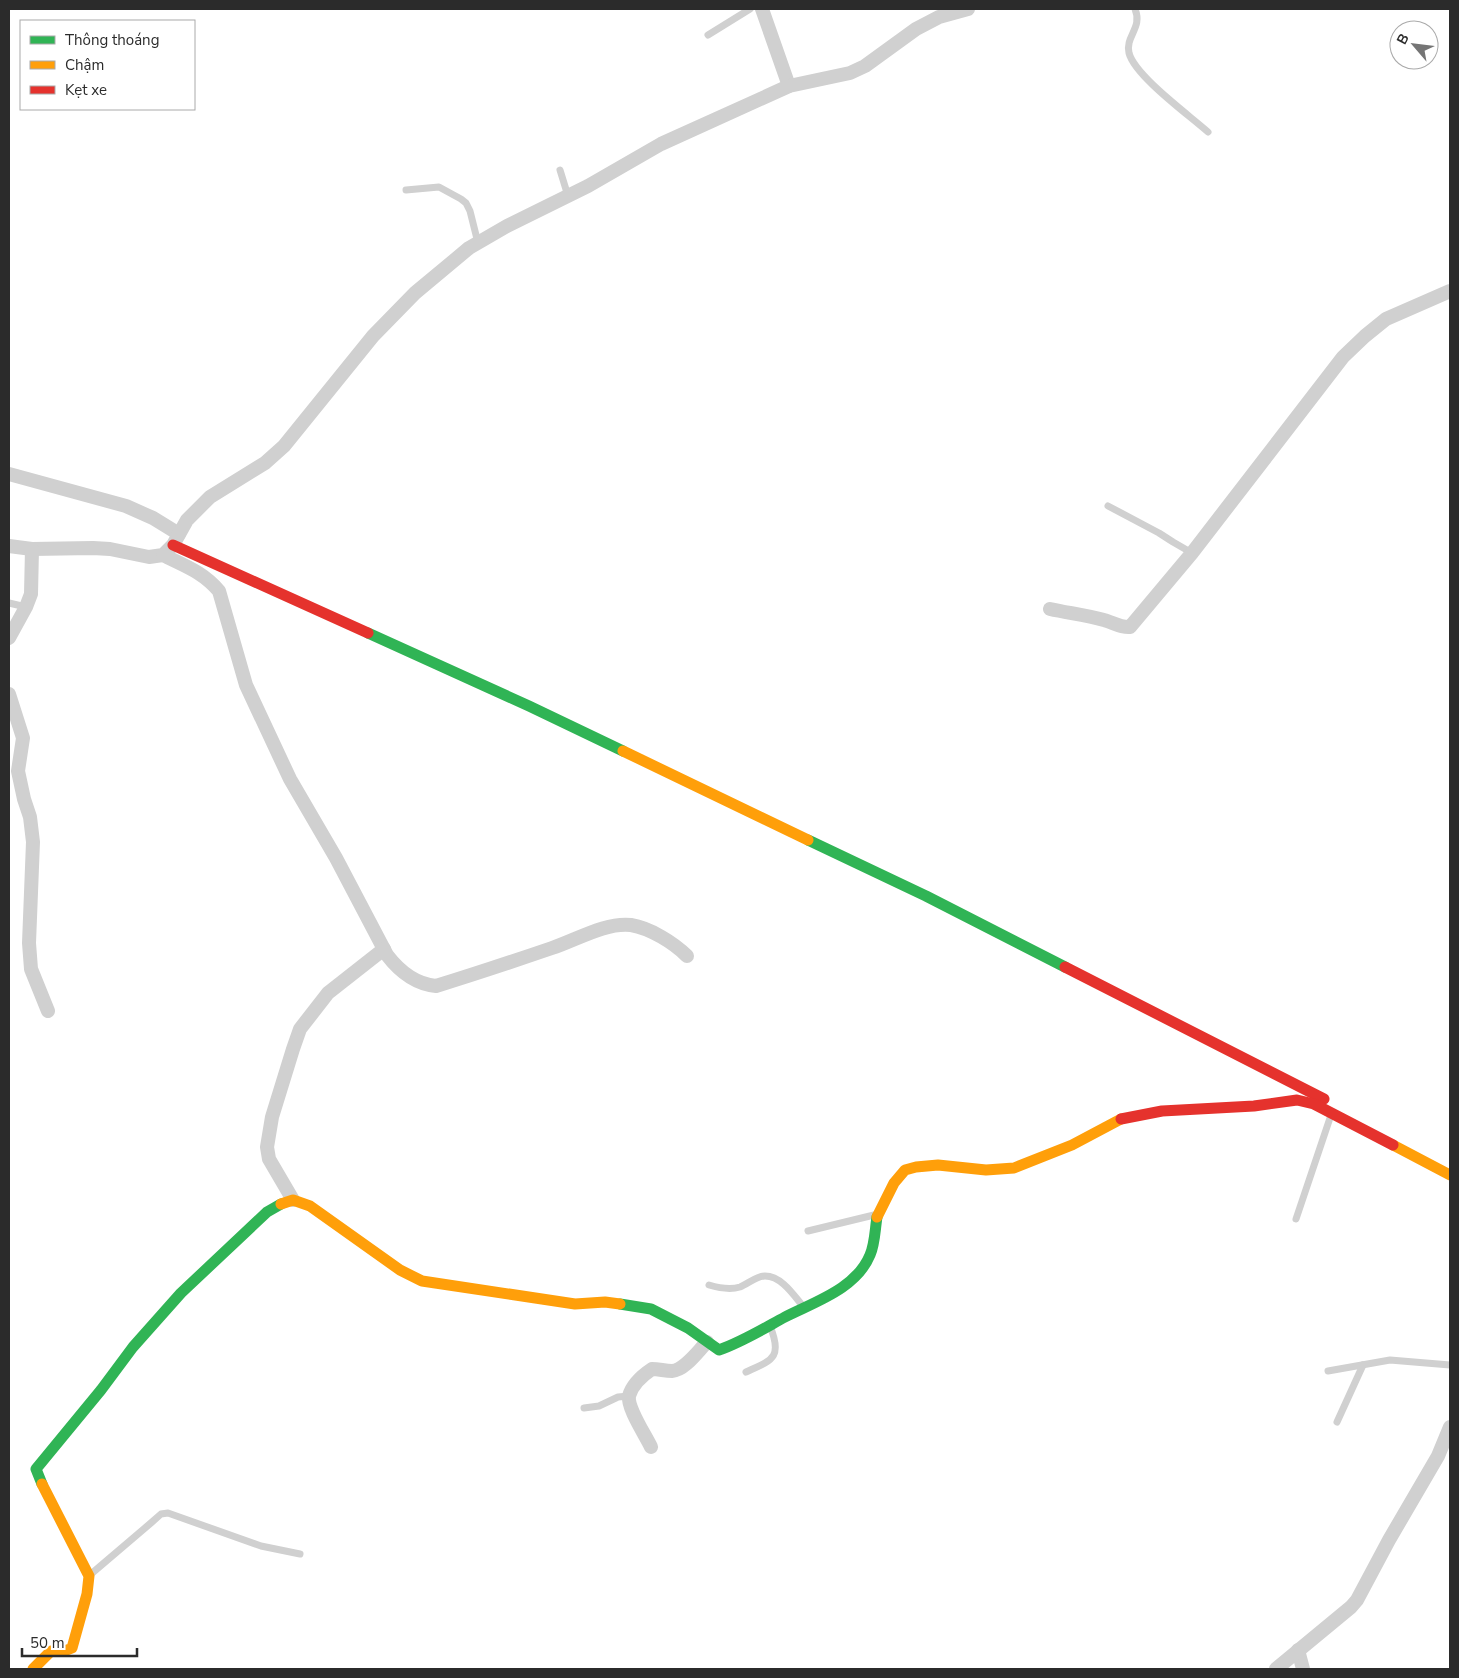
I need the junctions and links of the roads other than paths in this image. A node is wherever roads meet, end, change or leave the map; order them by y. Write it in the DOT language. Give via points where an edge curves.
graph roads {
  1 [pos="750,9"];
  2 [pos="762,9"];
  3 [pos="968,9"];
  4 [pos="1135,9"];
  5 [pos="708,35"];
  6 [pos="789,86"];
  7 [pos="1208,132"];
  8 [pos="560,170"];
  9 [pos="406,190"];
  10 [pos="568,196"];
  11 [pos="478,243"];
  12 [pos="1450,291"];
  13 [pos="9,474"];
  14 [pos="1108,506"];
  15 [pos="172,545"];
  16 [pos="9,546"];
  17 [pos="32,549"];
  18 [pos="1192,553"];
  19 [pos="9,602"];
  20 [pos="26,607"];
  21 [pos="1050,609"];
  22 [pos="9,638"];
  23 [pos="9,695"];
  24 [pos="14,768"];
  25 [pos="384,949"];
  26 [pos="687,956"];
  27 [pos="48,1011"];
  28 [pos="1332,1113"];
  29 [pos="1450,1166"];
  30 [pos="1450,1175"];
  31 [pos="292,1200"];
  32 [pos="876,1215"];
  33 [pos="1296,1219"];
  34 [pos="808,1231"];
  35 [pos="709,1285"];
  36 [pos="804,1307"];
  37 [pos="770,1326"];
  38 [pos="706,1342"];
  39 [pos="1363,1365"];
  40 [pos="1450,1365"];
  41 [pos="1328,1371"];
  42 [pos="746,1372"];
  43 [pos="629,1396"];
  44 [pos="584,1408"];
  45 [pos="1337,1422"];
  46 [pos="1450,1427"];
  47 [pos="651,1447"];
  48 [pos="300,1554"];
  49 [pos="89,1576"];
  50 [pos="1298,1650"];
  51 [pos="32,1669"];
  52 [pos="1276,1669"];
  53 [pos="1303,1669"];
  1 -- 5 [label="lane"];
  2 -- 6 [label="street"];
  3 -- 6 [label="street" via="939,16 850,73"];
  4 -- 7 [label="lane" via="1138,21 1129,42 1129,53 1142,75"];
  6 -- 10 [label="street" via="661,144"];
  8 -- 10 [label="lane"];
  9 -- 11 [label="lane" via="438,188 462,199 470,211"];
  10 -- 11 [label="street"];
  11 -- 15 [label="street" via="415,293 373,336 284,446 265,464 210,497 187,520"];
  12 -- 18 [label="street" via="1386,320 1343,357"];
  13 -- 15 [label="street" via="126,506 153,518"];
  14 -- 18 [label="lane"];
  15 -- 17 [label="street" via="149,557 110,549"];
  15 -- 25 [label="street" via="219,591 246,685 290,779"];
  15 -- 29 [label="street" via="529,706 926,896"];
  16 -- 17 [label="street"];
  17 -- 20 [label="street" via="31,594"];
  18 -- 21 [label="street" via="1130,628"];
  19 -- 20 [label="lane"];
  20 -- 22 [label="street"];
  23 -- 24 [label="street" via="23,738"];
  24 -- 27 [label="street" via="30,817 33,842 31,970"];
  25 -- 26 [label="street" via="394,964 409,977 424,985 436,986 611,926 638,927 663,937"];
  25 -- 31 [label="street" via="328,993 300,1030 292,1049 272,1117 267,1147 269,1159"];
  28 -- 30 [label="street"];
  28 -- 32 [label="street" via="1297,1100 1162,1111 1119,1120 1072,1145 1014,1168 986,1170 938,1165 905,1170"];
  28 -- 33 [label="lane"];
  31 -- 38 [label="street" via="310,1206 400,1270 422,1281 575,1304 634,1305 651,1309 681,1324"];
  31 -- 49 [label="street" via="267,1212 180,1293 35,1470"];
  32 -- 34 [label="lane"];
  32 -- 36 [label="street" via="871,1254 865,1264 850,1281 828,1297"];
  35 -- 36 [label="lane" via="721,1289 739,1287 765,1276 788,1288"];
  36 -- 37 [label="street"];
  37 -- 38 [label="street" via="719,1350"];
  37 -- 42 [label="lane" via="775,1338 774,1354 769,1361"];
  38 -- 43 [label="street" via="676,1371 652,1368"];
  39 -- 40 [label="lane" via="1390,1360"];
  39 -- 41 [label="lane"];
  39 -- 45 [label="lane"];
  43 -- 44 [label="lane"];
  43 -- 47 [label="street" via="631,1409"];
  46 -- 50 [label="street" via="1438,1456 1357,1600"];
  48 -- 49 [label="lane" via="261,1546 161,1514"];
  49 -- 51 [label="street" via="86,1603 72,1648 53,1650"];
  50 -- 52 [label="street"];
  50 -- 53 [label="street"];
}
